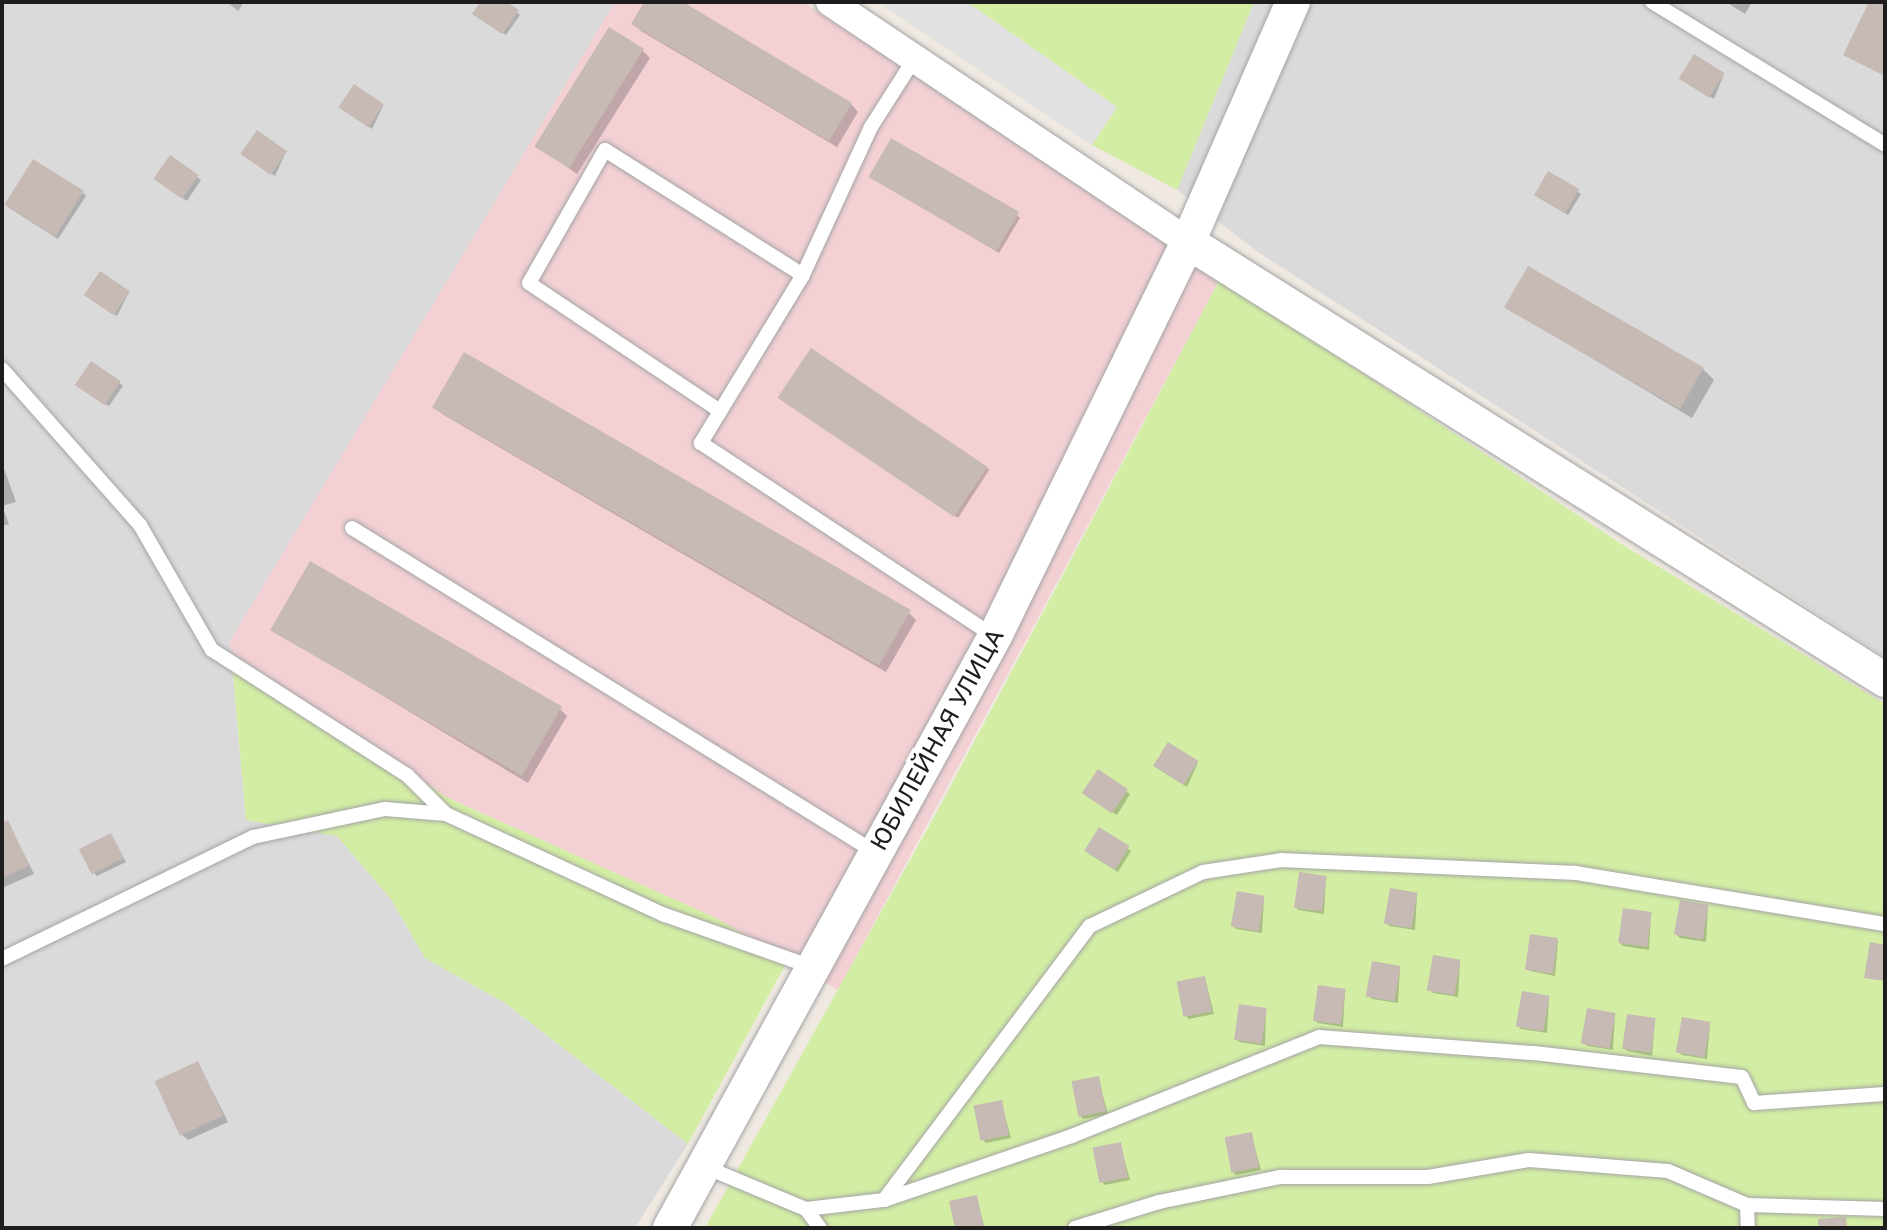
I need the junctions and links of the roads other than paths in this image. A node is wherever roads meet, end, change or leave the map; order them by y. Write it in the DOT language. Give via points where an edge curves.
graph roads {
  1 [pos="830,2"];
  2 [pos="1293,2"];
  3 [pos="1652,2"];
  4 [pos="915,58"];
  5 [pos="1885,145"];
  6 [pos="1188,242"];
  7 [pos="803,275"];
  8 [pos="2,369"];
  9 [pos="717,409"];
  10 [pos="352,528"];
  11 [pos="995,636"];
  12 [pos="1885,680"];
  13 [pos="446,814"];
  14 [pos="873,851"];
  15 [pos="1885,924"];
  16 [pos="2,959"];
  17 [pos="809,966"];
  18 [pos="1885,1094"];
  19 [pos="702,1166"];
  20 [pos="884,1200"];
  21 [pos="1747,1205"];
  22 [pos="806,1209"];
  23 [pos="1885,1209"];
  24 [pos="670,1228"];
  25 [pos="820,1228"];
  26 [pos="1075,1228"];
  27 [pos="1748,1228"];
  1 -- 4 [label="street"];
  2 -- 6 [label="street, ЮБИЛЕЙНАЯ УЛИЦА"];
  3 -- 5 [label="lane"];
  4 -- 6 [label="street"];
  4 -- 7 [label="lane" via="871,127"];
  6 -- 11 [label="street, ЮБИЛЕЙНАЯ УЛИЦА"];
  6 -- 12 [label="street"];
  7 -- 9 [label="lane"];
  7 -- 9 [label="lane" via="605,150 529,283"];
  8 -- 13 [label="lane" via="140,525 212,650 407,775"];
  9 -- 11 [label="lane" via="701,443"];
  10 -- 14 [label="lane"];
  11 -- 14 [label="street, ЮБИЛЕЙНАЯ УЛИЦА"];
  13 -- 16 [label="lane" via="385,809 253,837"];
  13 -- 17 [label="lane" via="665,915"];
  14 -- 17 [label="street, ЮБИЛЕЙНАЯ УЛИЦА"];
  15 -- 20 [label="lane" via="1576,873 1281,860 1203,872 1090,926"];
  17 -- 19 [label="street, ЮБИЛЕЙНАЯ УЛИЦА"];
  18 -- 20 [label="lane" via="1754,1103 1742,1077 1534,1053 1319,1037 1072,1136"];
  19 -- 22 [label="lane"];
  19 -- 24 [label="street, ЮБИЛЕЙНАЯ УЛИЦА"];
  20 -- 22 [label="lane"];
  21 -- 23 [label="lane"];
  21 -- 26 [label="lane" via="1668,1171 1529,1160 1428,1177 1280,1177 1159,1202"];
  21 -- 27 [label="lane"];
  22 -- 25 [label="lane"];
}
